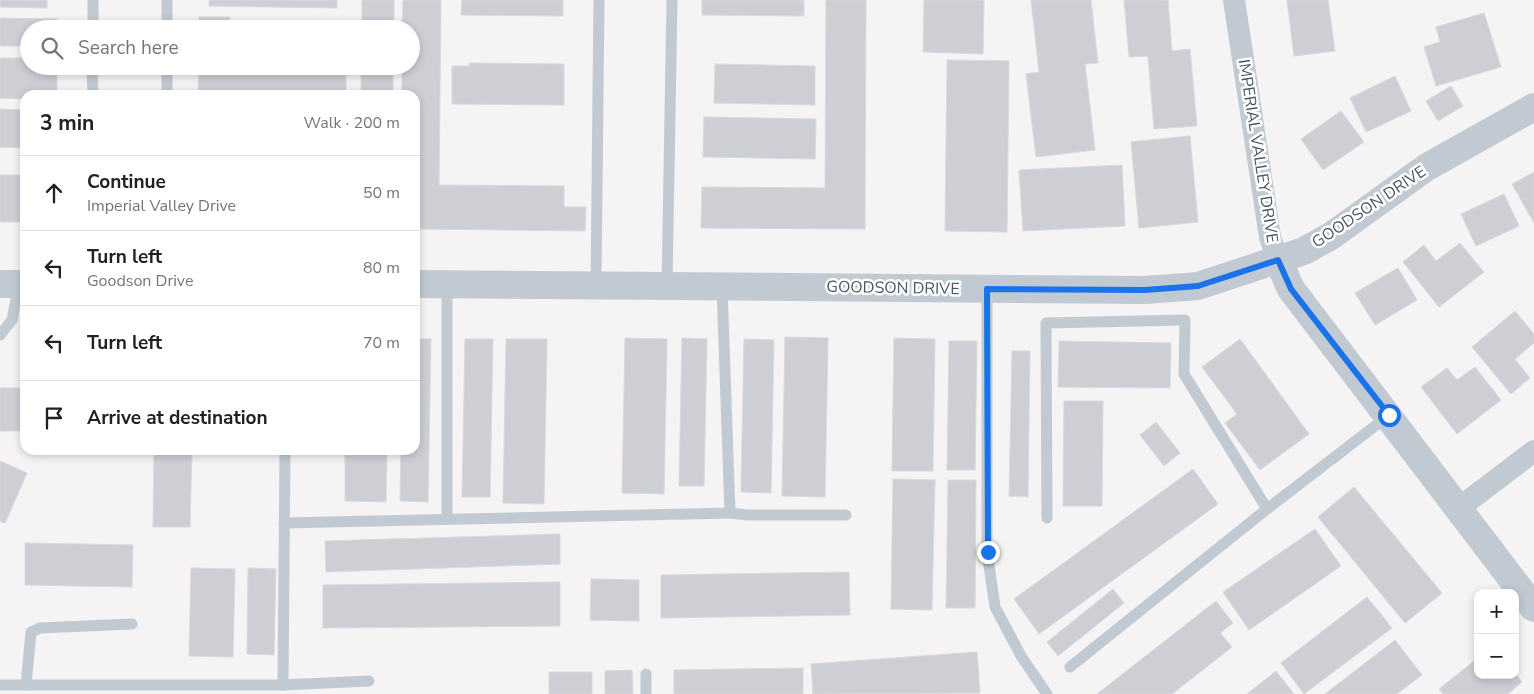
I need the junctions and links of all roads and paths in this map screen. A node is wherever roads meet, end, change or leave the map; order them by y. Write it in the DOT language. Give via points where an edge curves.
graph roads {
  1 [pos="93,0"];
  2 [pos="167,0"];
  3 [pos="598,0"];
  4 [pos="672,0"];
  5 [pos="1234,0"];
  6 [pos="93,20"];
  7 [pos="167,20"];
  8 [pos="92,75"];
  9 [pos="167,75"];
  10 [pos="93,90"];
  11 [pos="167,90"];
  12 [pos="1534,107"];
  13 [pos="1278,260"];
  14 [pos="15,284"];
  15 [pos="420,284"];
  16 [pos="447,284"];
  17 [pos="596,286"];
  18 [pos="667,287"];
  19 [pos="722,287"];
  20 [pos="987,289"];
  21 [pos="0,335"];
  22 [pos="1389,415"];
  23 [pos="1534,451"];
  24 [pos="285,455"];
  25 [pos="1267,508"];
  26 [pos="1459,508"];
  27 [pos="730,513"];
  28 [pos="846,515"];
  29 [pos="447,518"];
  30 [pos="1047,518"];
  31 [pos="284,523"];
  32 [pos="1534,608"];
  33 [pos="132,624"];
  34 [pos="1070,667"];
  35 [pos="646,674"];
  36 [pos="369,681"];
  37 [pos="0,685"];
  38 [pos="26,685"];
  39 [pos="283,685"];
  40 [pos="262,690"];
  41 [pos="646,694"];
  42 [pos="1047,694"];
  1 -- 6 [label="lane"];
  2 -- 7 [label="lane"];
  3 -- 17 [label="lane"];
  4 -- 18 [label="lane"];
  5 -- 13 [label="street, IMPERIAL VALLEY DRIVE" via="1270,237"];
  8 -- 10 [label="lane"];
  9 -- 11 [label="lane"];
  12 -- 13 [label="street, GOODSON DRIVE" via="1427,167 1331,236 1304,251"];
  13 -- 20 [label="street, GOODSON DRIVE" via="1198,286 1145,290"];
  13 -- 22 [label="street, IMPERIAL VALLEY DRIVE" via="1291,289"];
  14 -- 21 [label="lane" via="12,320"];
  15 -- 16 [label="street, GOODSON DRIVE"];
  16 -- 17 [label="street, GOODSON DRIVE"];
  16 -- 29 [label="lane"];
  17 -- 18 [label="street, GOODSON DRIVE"];
  18 -- 19 [label="street, GOODSON DRIVE"];
  19 -- 20 [label="street, GOODSON DRIVE"];
  19 -- 27 [label="lane"];
  20 -- 42 [label="lane" via="988,552 995,607 1021,656"];
  22 -- 25 [label="lane"];
  22 -- 26 [label="street, IMPERIAL VALLEY DRIVE"];
  23 -- 26 [label="street"];
  24 -- 31 [label="lane"];
  25 -- 30 [label="lane" via="1184,374 1185,320 1046,323"];
  25 -- 34 [label="lane"];
  26 -- 32 [label="street, IMPERIAL VALLEY DRIVE"];
  27 -- 28 [label="lane" via="747,516"];
  27 -- 29 [label="lane"];
  29 -- 31 [label="lane"];
  31 -- 39 [label="lane"];
  33 -- 38 [label="lane" via="40,628 30,632"];
  35 -- 41 [label="lane"];
  36 -- 39 [label="lane"];
  37 -- 38 [label="lane"];
  38 -- 40 [label="lane"];
  39 -- 40 [label="lane"];
}
